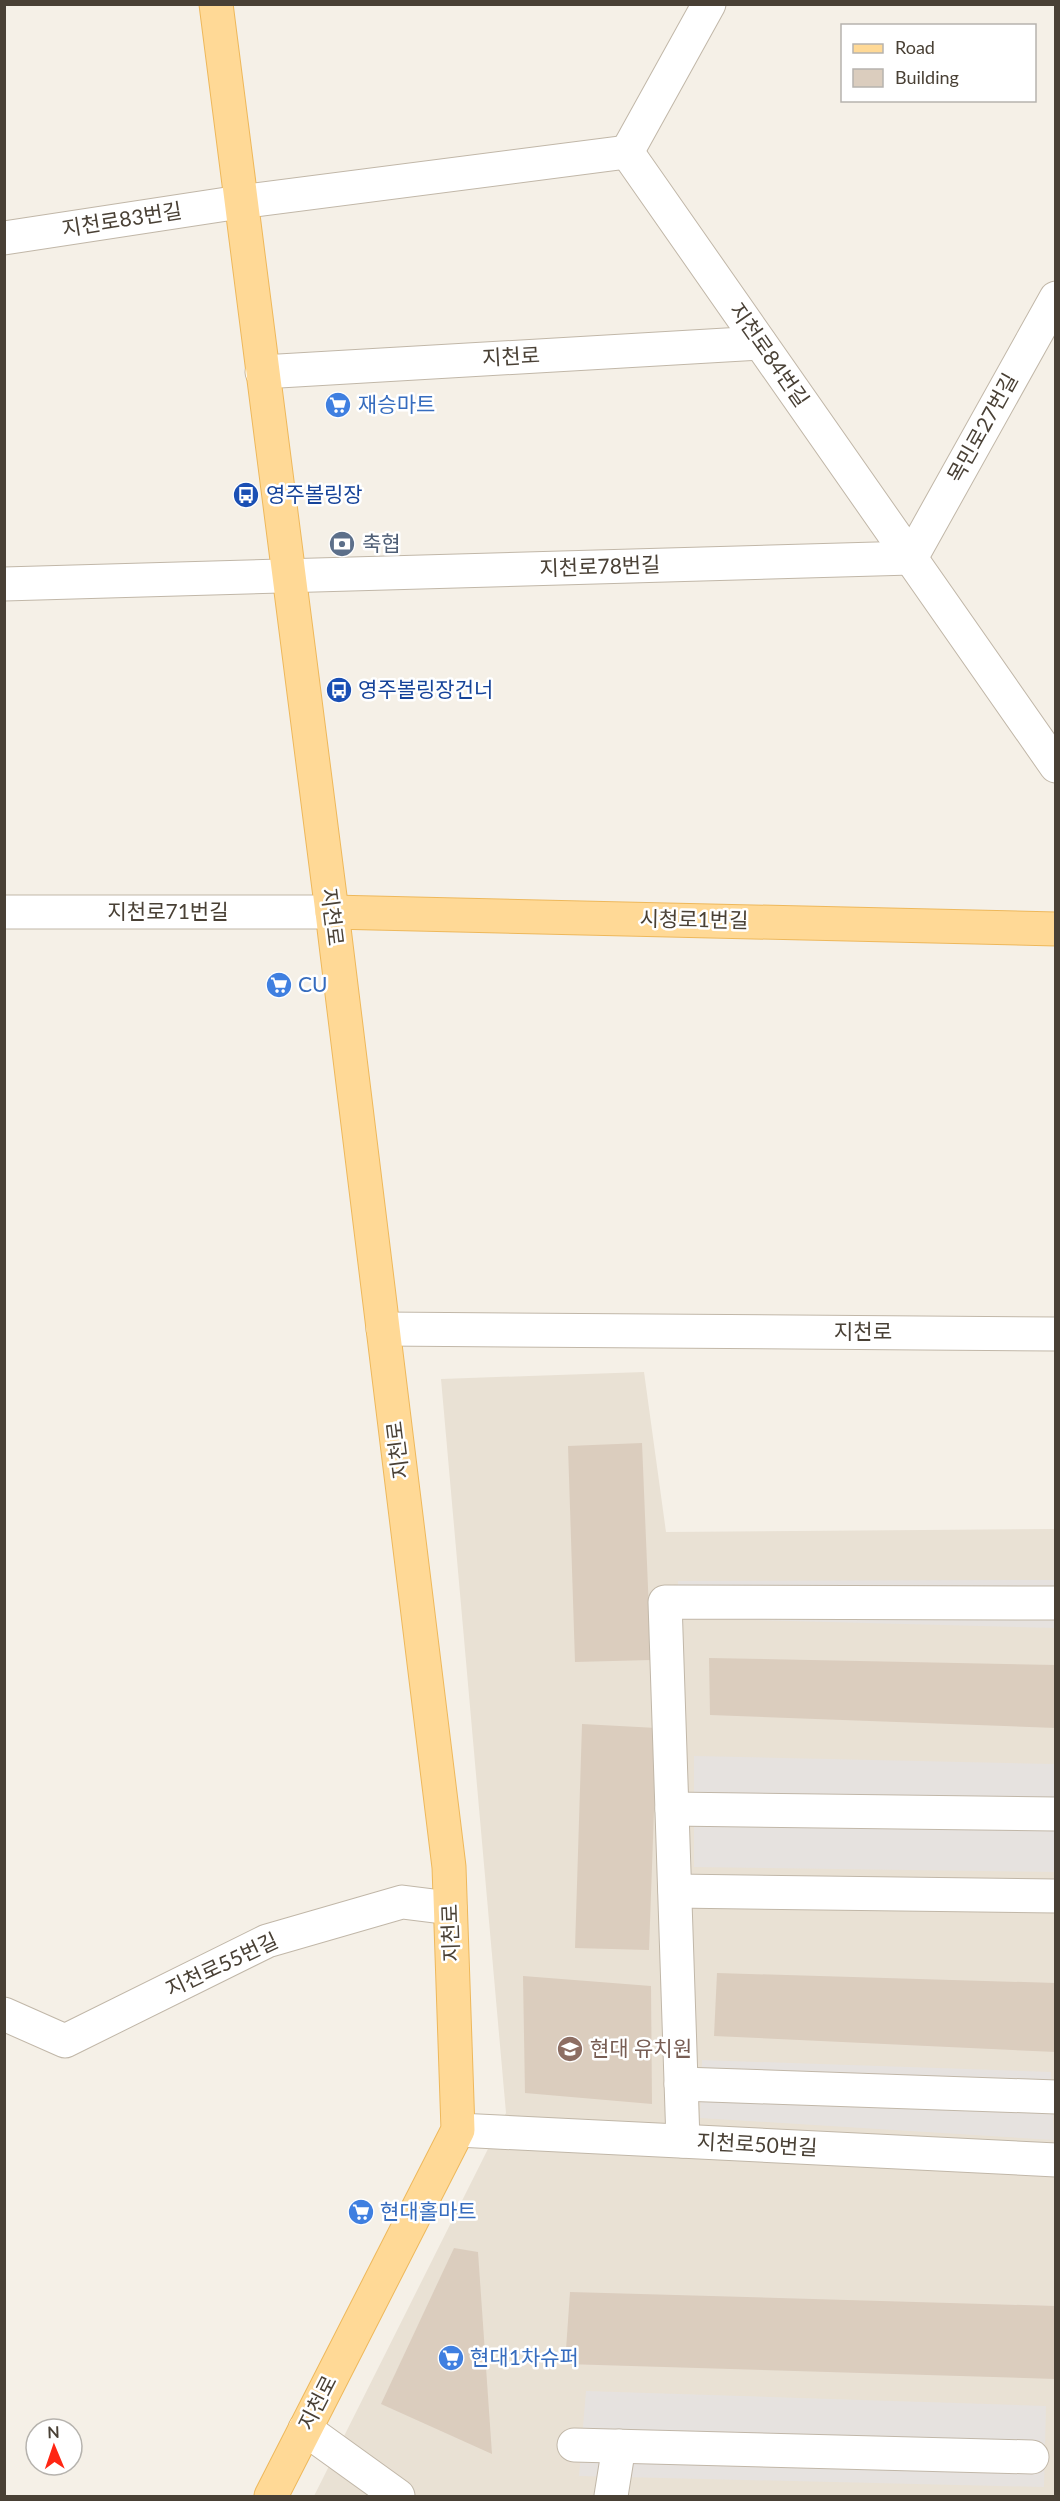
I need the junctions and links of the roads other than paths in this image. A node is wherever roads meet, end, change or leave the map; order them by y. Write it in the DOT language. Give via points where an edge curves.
graph roads {
  1 [pos="216,4"];
  2 [pos="709,4"];
  3 [pos="627,152"];
  4 [pos="240,202"];
  5 [pos="4,238"];
  6 [pos="1056,298"];
  7 [pos="760,343"];
  8 [pos="262,372"];
  9 [pos="911,558"];
  10 [pos="289,577"];
  11 [pos="4,584"];
  12 [pos="1056,766"];
  13 [pos="4,912"];
  14 [pos="332,912"];
  15 [pos="1056,929"];
  16 [pos="383,1329"];
  17 [pos="1056,1334"];
  18 [pos="1056,1603"];
  19 [pos="672,1809"];
  20 [pos="1056,1815"];
  21 [pos="675,1891"];
  22 [pos="1056,1896"];
  23 [pos="450,1908"];
  24 [pos="4,2014"];
  25 [pos="681,2084"];
  26 [pos="1056,2097"];
  27 [pos="458,2130"];
  28 [pos="683,2142"];
  29 [pos="1056,2160"];
  30 [pos="305,2429"];
  31 [pos="574,2445"];
  32 [pos="619,2446"];
  33 [pos="1032,2457"];
  34 [pos="395,2495"];
  35 [pos="271,2496"];
  36 [pos="611,2496"];
  1 -- 4 [label="main road, 지천로"];
  2 -- 3 [label="street"];
  3 -- 4 [label="street"];
  3 -- 7 [label="street, 지천로84번길"];
  4 -- 5 [label="street, 지천로83번길"];
  4 -- 8 [label="main road, 지천로"];
  6 -- 9 [label="street, 목민로27번길"];
  7 -- 8 [label="street, 지천로"];
  7 -- 9 [label="street, 지천로84번길"];
  8 -- 10 [label="main road, 지천로"];
  9 -- 10 [label="street, 지천로78번길"];
  9 -- 12 [label="street"];
  10 -- 11 [label="street"];
  10 -- 14 [label="main road, 지천로"];
  13 -- 14 [label="street, 지천로71번길"];
  14 -- 15 [label="main road, 시청로1번길"];
  14 -- 16 [label="main road, 지천로"];
  16 -- 17 [label="street, 지천로"];
  16 -- 23 [label="main road, 지천로"];
  18 -- 19 [label="street" via="665,1602"];
  19 -- 20 [label="street"];
  19 -- 21 [label="street"];
  21 -- 22 [label="street"];
  21 -- 25 [label="street"];
  23 -- 24 [label="street, 지천로55번길" via="402,1902 267,1941 65,2040"];
  23 -- 27 [label="main road, 지천로"];
  25 -- 26 [label="street"];
  25 -- 28 [label="street"];
  27 -- 28 [label="street, 지천로50번길"];
  27 -- 30 [label="main road, 지천로"];
  28 -- 29 [label="street, 지천로50번길"];
  30 -- 34 [label="street"];
  30 -- 35 [label="main road, 지천로"];
  31 -- 32 [label="street"];
  32 -- 33 [label="street"];
  32 -- 36 [label="street"];
}
